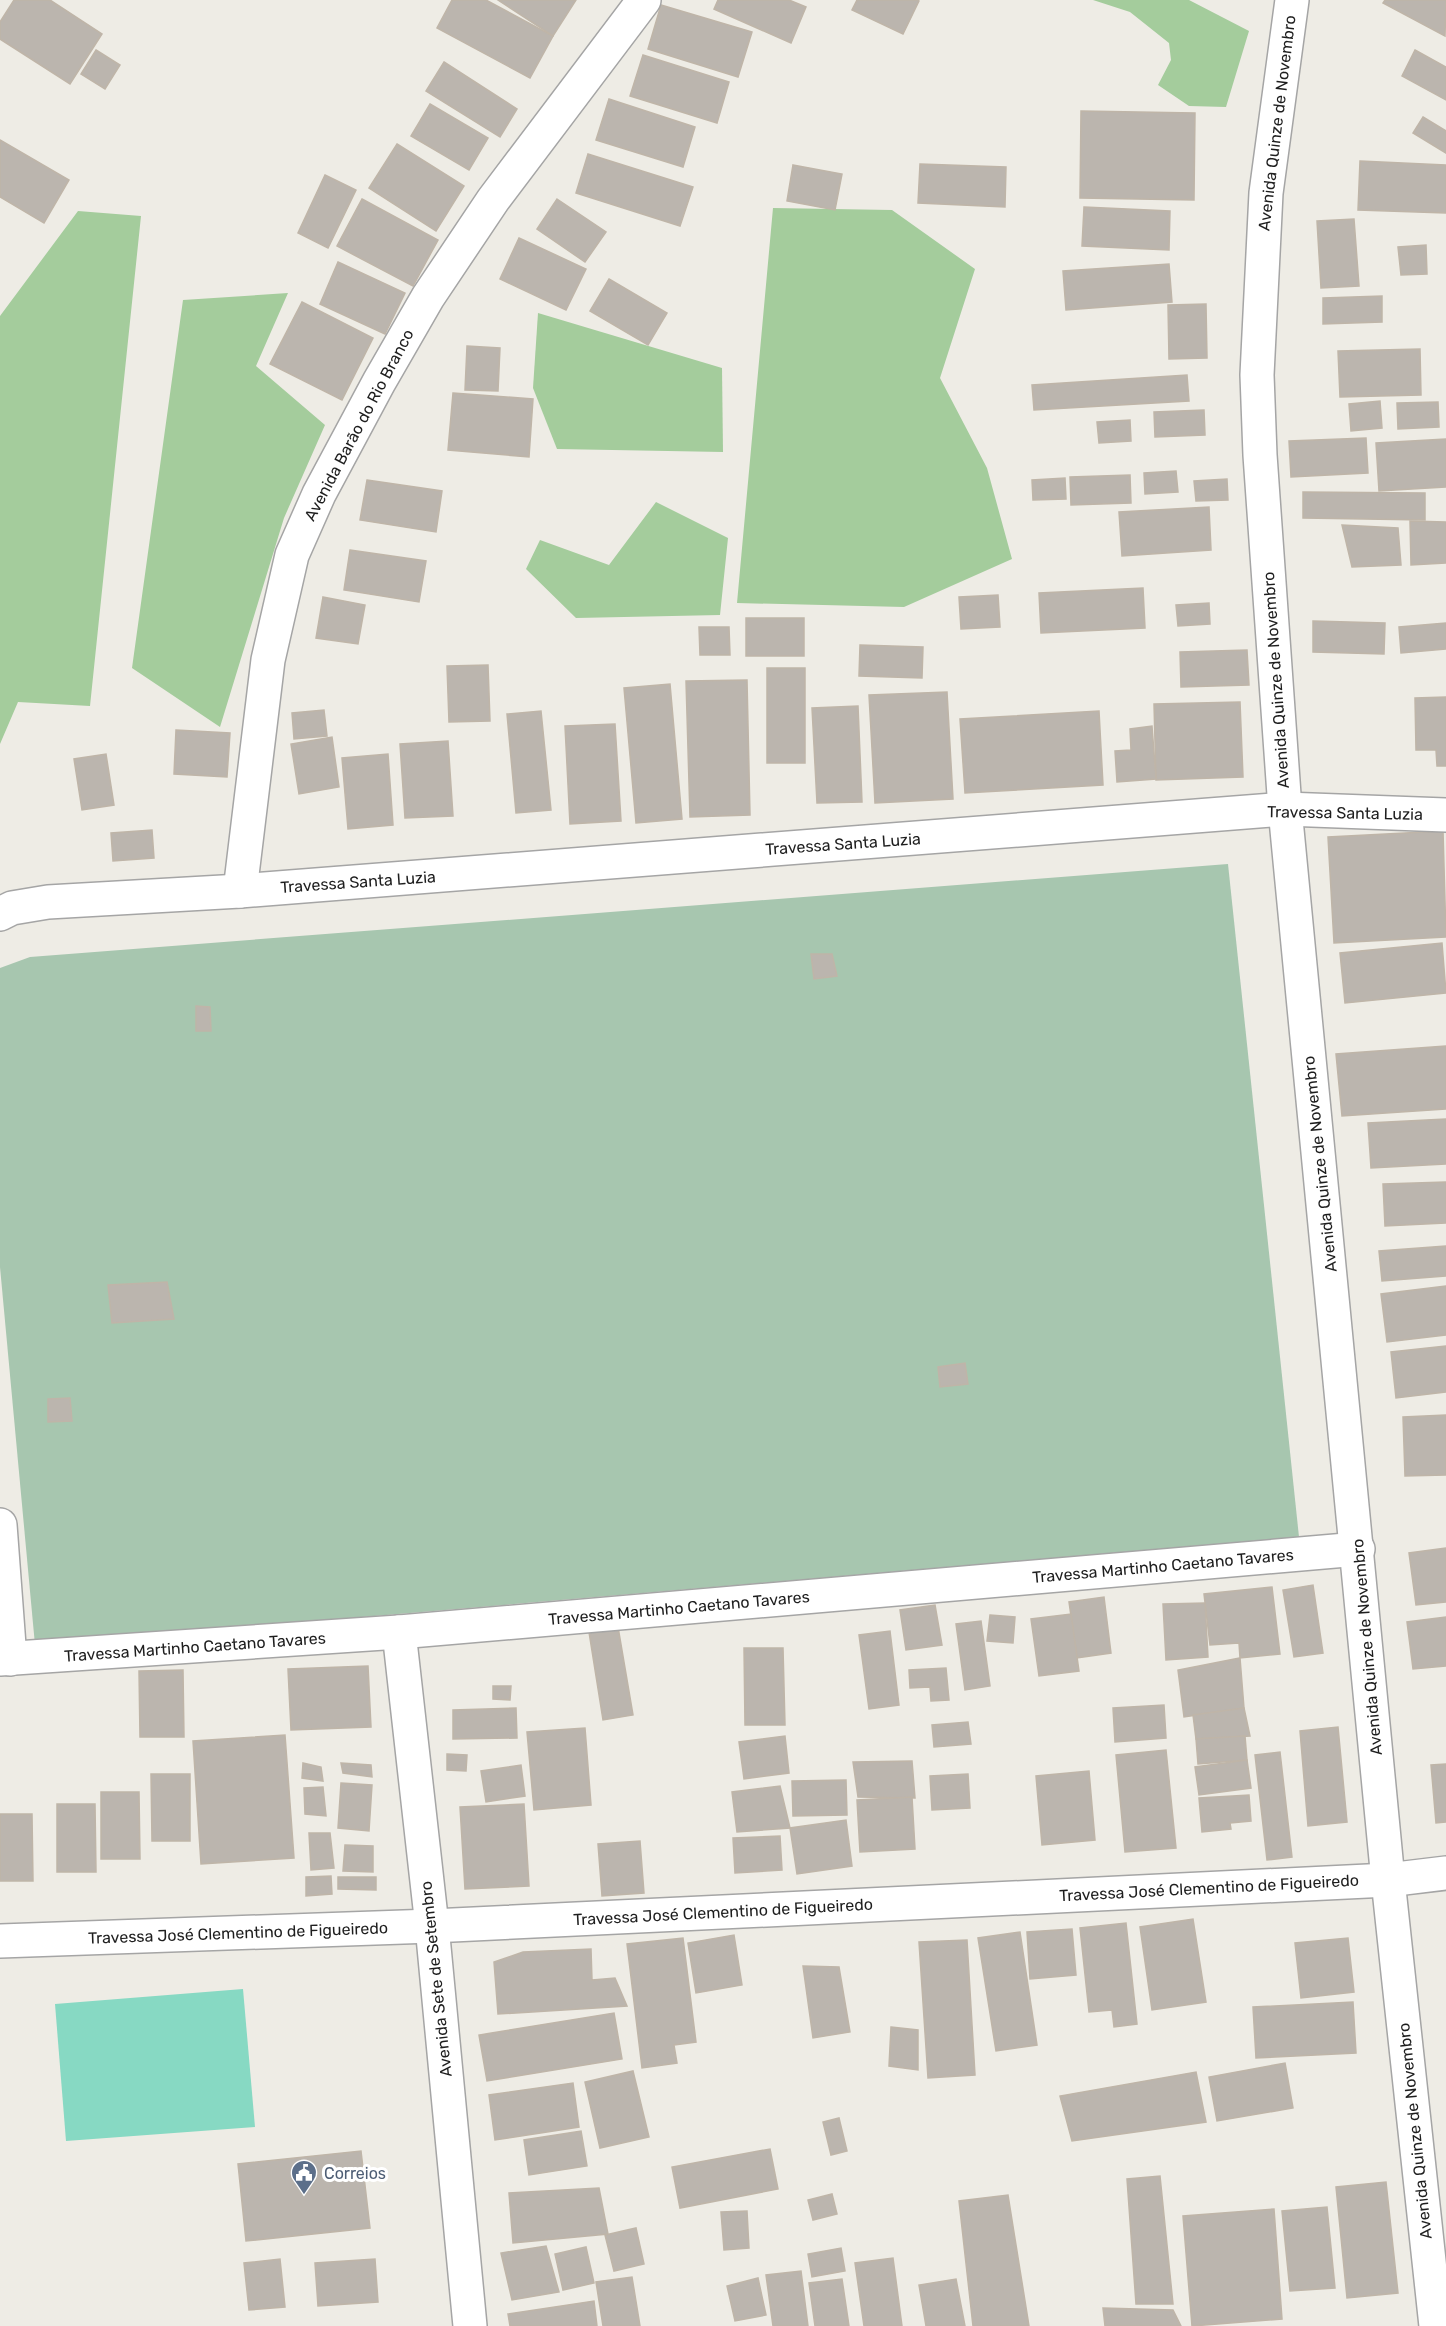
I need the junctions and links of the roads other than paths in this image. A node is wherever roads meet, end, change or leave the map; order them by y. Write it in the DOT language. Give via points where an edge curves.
graph roads {
  1 [pos="644,0"];
  2 [pos="1292,0"];
  3 [pos="1285,809"];
  4 [pos="1446,815"];
  5 [pos="240,891"];
  6 [pos="0,914"];
  7 [pos="0,1525"];
  8 [pos="1358,1549"];
  9 [pos="399,1632"];
  10 [pos="5,1659"];
  11 [pos="1446,1873"];
  12 [pos="1388,1880"];
  13 [pos="432,1926"];
  14 [pos="0,1941"];
  15 [pos="470,2326"];
  16 [pos="1436,2326"];
  1 -- 5 [label="street, Avenida Barão do Rio Branco" via="493,200 428,297 318,494 292,555 268,660"];
  2 -- 3 [label="street, Avenida Quinze de Novembro" via="1266,193 1257,375"];
  3 -- 4 [label="street, Travessa Santa Luzia"];
  3 -- 5 [label="street, Travessa Santa Luzia"];
  3 -- 8 [label="street, Avenida Quinze de Novembro"];
  5 -- 6 [label="street" via="48,902"];
  7 -- 10 [label="street"];
  8 -- 9 [label="street, Travessa Martinho Caetano Tavares"];
  8 -- 12 [label="street, Avenida Quinze de Novembro"];
  9 -- 10 [label="street, Travessa Martinho Caetano Tavares"];
  9 -- 13 [label="street, Avenida Sete de Setembro"];
  11 -- 12 [label="street, Travessa José Clementino de Figueiredo"];
  12 -- 13 [label="street, Travessa José Clementino de Figueiredo"];
  12 -- 16 [label="street, Avenida Quinze de Novembro"];
  13 -- 14 [label="street, Travessa José Clementino de Figueiredo"];
  13 -- 15 [label="street, Avenida Sete de Setembro"];
}
